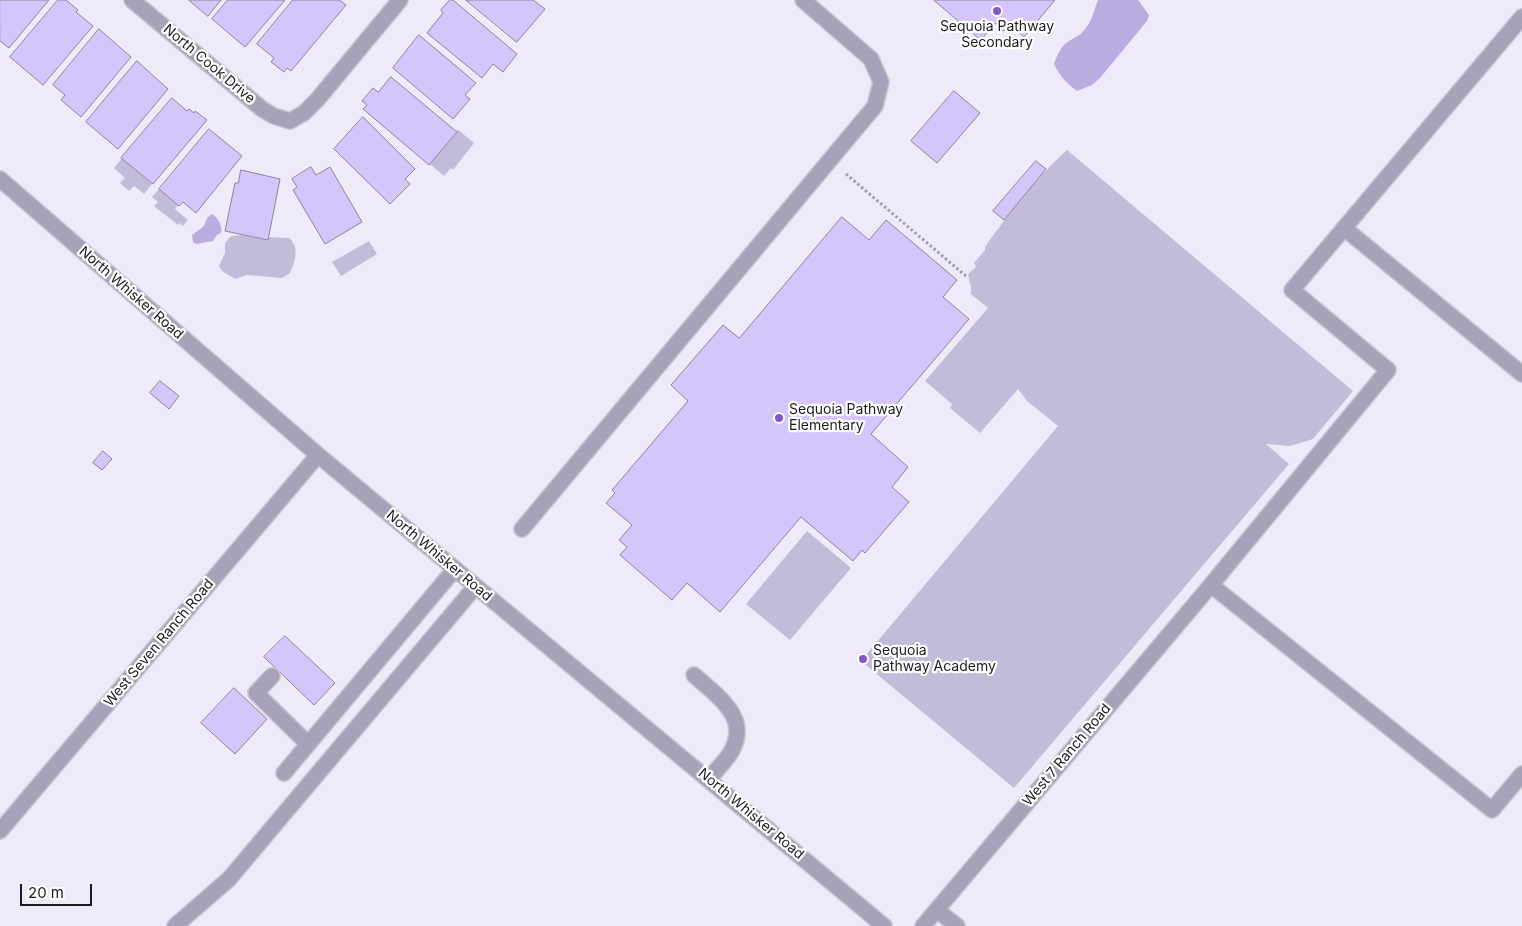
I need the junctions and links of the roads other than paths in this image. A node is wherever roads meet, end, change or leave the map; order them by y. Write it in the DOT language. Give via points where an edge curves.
graph roads {
  1 [pos="132,0"];
  2 [pos="400,0"];
  3 [pos="803,0"];
  4 [pos="1522,16"];
  5 [pos="0,179"];
  6 [pos="1344,228"];
  7 [pos="1522,374"];
  8 [pos="318,455"];
  9 [pos="522,529"];
  10 [pos="454,570"];
  11 [pos="1211,585"];
  12 [pos="475,587"];
  13 [pos="272,676"];
  14 [pos="694,676"];
  15 [pos="308,744"];
  16 [pos="284,772"];
  17 [pos="1522,774"];
  18 [pos="709,779"];
  19 [pos="0,831"];
  20 [pos="937,910"];
  21 [pos="175,926"];
  22 [pos="884,926"];
  23 [pos="923,926"];
  24 [pos="957,926"];
  1 -- 2 [label="street, North Cook Drive" via="262,109 290,121 317,100"];
  3 -- 9 [label="street" via="871,59 881,82 875,106"];
  4 -- 6 [label="street"];
  5 -- 8 [label="street, North Whisker Road"];
  6 -- 7 [label="street"];
  6 -- 11 [label="street, West 7 Ranch Road" via="1292,290 1388,370"];
  8 -- 10 [label="street, North Whisker Road"];
  8 -- 19 [label="street, West Seven Ranch Road"];
  10 -- 12 [label="street, North Whisker Road"];
  10 -- 15 [label="street"];
  11 -- 17 [label="street" via="1492,810"];
  11 -- 20 [label="street, West 7 Ranch Road"];
  12 -- 18 [label="street, North Whisker Road"];
  12 -- 21 [label="street" via="229,879"];
  13 -- 15 [label="street" via="256,693"];
  14 -- 18 [label="street" via="734,715 738,734 731,752"];
  15 -- 16 [label="street"];
  18 -- 22 [label="street, North Whisker Road"];
  20 -- 23 [label="street, West 7 Ranch Road"];
  20 -- 24 [label="street"];
}
